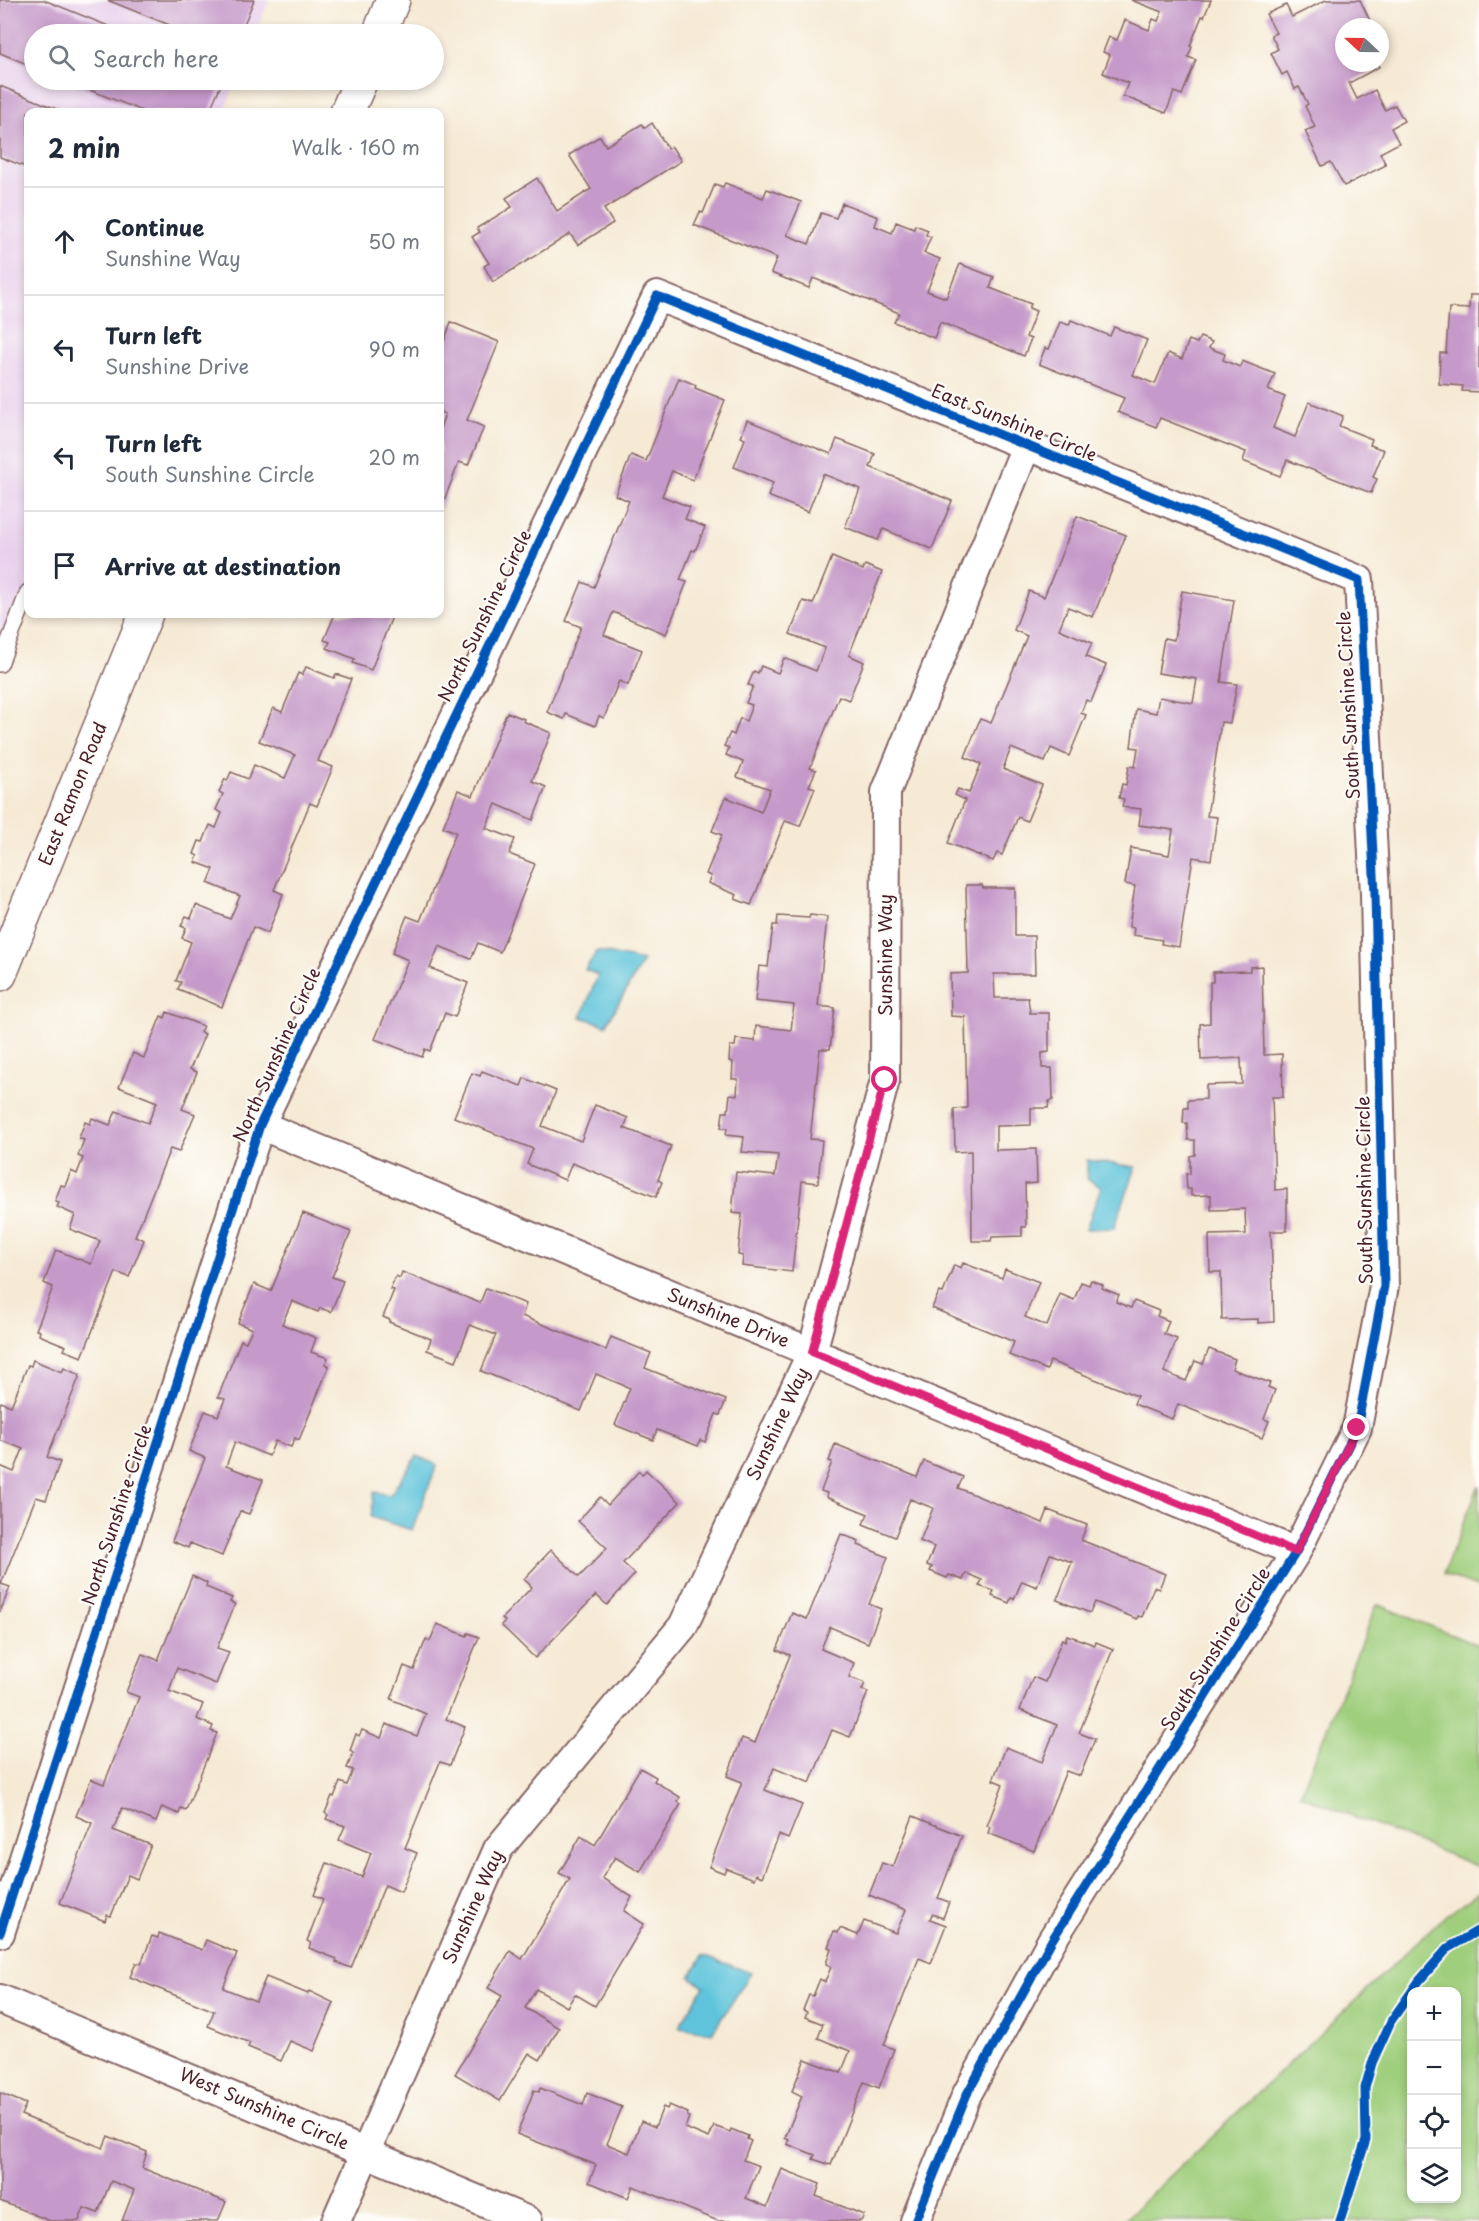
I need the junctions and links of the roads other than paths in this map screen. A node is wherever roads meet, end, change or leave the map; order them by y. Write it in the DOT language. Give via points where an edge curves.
graph roads {
  1 [pos="393,0"];
  2 [pos="383,24"];
  3 [pos="357,90"];
  4 [pos="349,108"];
  5 [pos="657,296"];
  6 [pos="1026,446"];
  7 [pos="1359,580"];
  8 [pos="24,602"];
  9 [pos="144,618"];
  10 [pos="0,664"];
  11 [pos="0,974"];
  12 [pos="260,1125"];
  13 [pos="812,1352"];
  14 [pos="1296,1552"];
  15 [pos="0,1933"];
  16 [pos="0,1999"];
  17 [pos="366,2152"];
  18 [pos="336,2221"];
  19 [pos="528,2221"];
  20 [pos="915,2221"];
  1 -- 2 [label="main road"];
  3 -- 4 [label="main road"];
  5 -- 6 [label="street, East Sunshine Circle"];
  5 -- 12 [label="street, North Sunshine Circle"];
  6 -- 7 [label="street, East Sunshine Circle"];
  6 -- 13 [label="street, Sunshine Way" via="886,792 885,1080"];
  7 -- 14 [label="street, South Sunshine Circle" via="1375,894 1384,1286 1357,1428"];
  8 -- 10 [label="lane"];
  9 -- 11 [label="main road, East Ramon Road"];
  12 -- 13 [label="street, Sunshine Drive"];
  12 -- 15 [label="street, North Sunshine Circle"];
  13 -- 14 [label="street, Sunshine Drive"];
  13 -- 17 [label="street, Sunshine Way" via="683,1626 498,1849"];
  14 -- 20 [label="street, South Sunshine Circle" via="1052,1940 966,2094"];
  16 -- 17 [label="street, West Sunshine Circle"];
  17 -- 18 [label="street"];
  17 -- 19 [label="street, West Sunshine Circle"];
}
